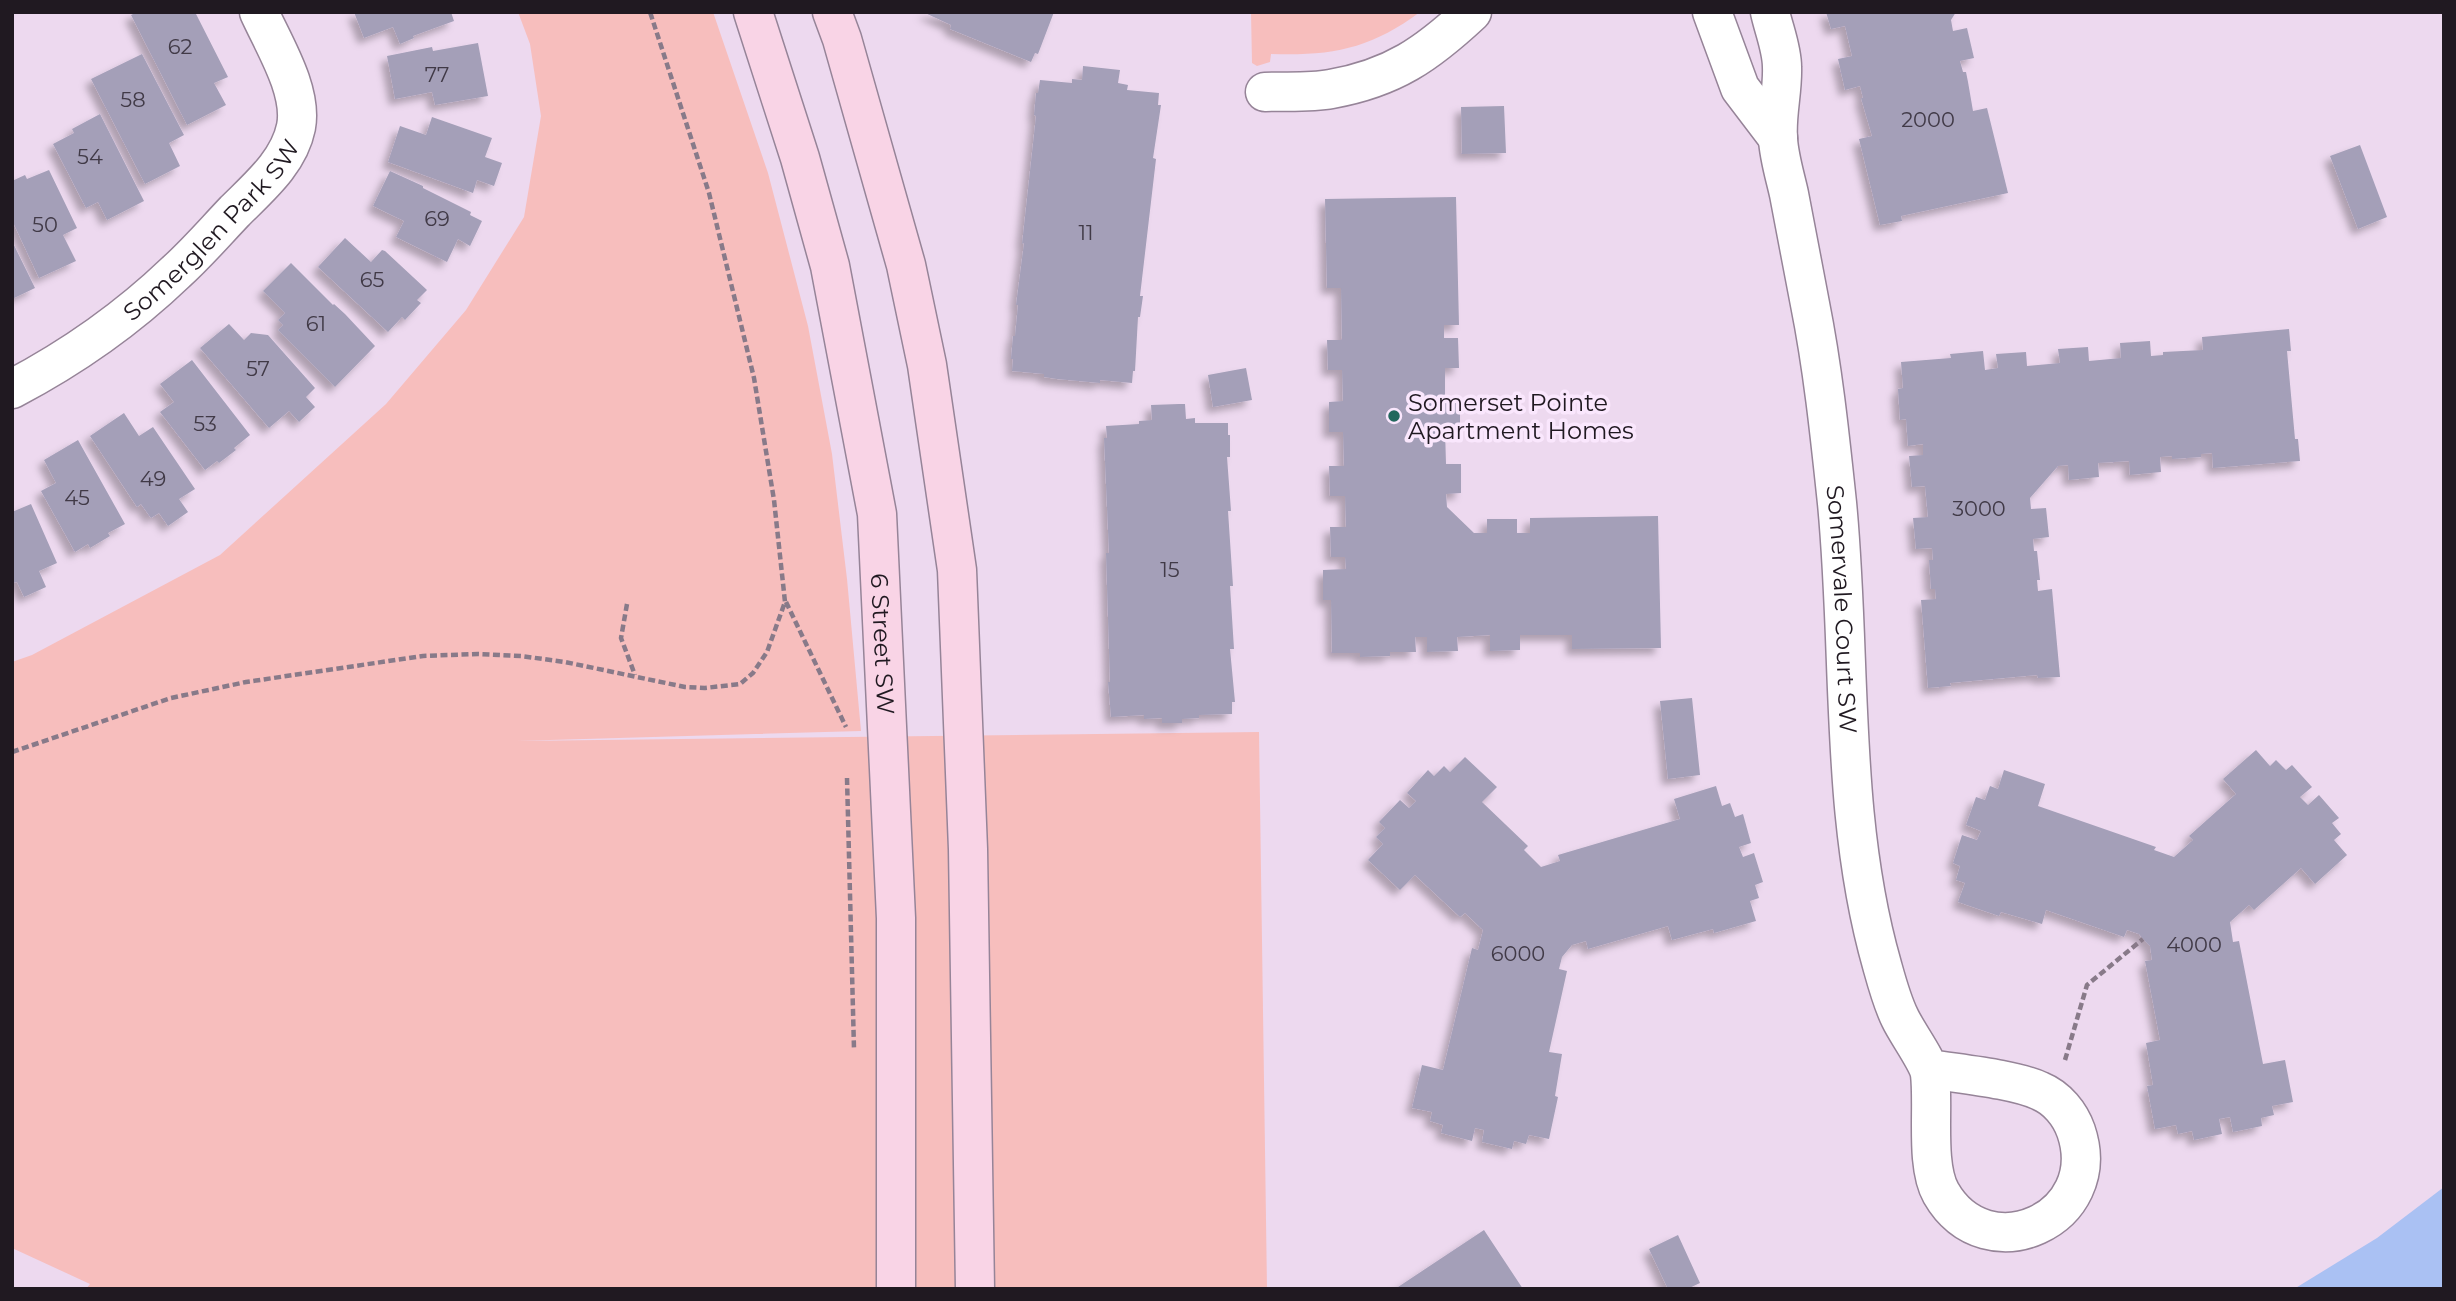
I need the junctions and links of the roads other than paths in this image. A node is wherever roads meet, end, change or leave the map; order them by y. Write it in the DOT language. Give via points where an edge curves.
graph roads {
  1 [pos="259,12"];
  2 [pos="753,12"];
  3 [pos="832,12"];
  4 [pos="1472,12"];
  5 [pos="1712,12"];
  6 [pos="1770,12"];
  7 [pos="1265,92"];
  8 [pos="1778,138"];
  9 [pos="12,389"];
  10 [pos="1930,1069"];
  11 [pos="896,1289"];
  12 [pos="975,1289"];
  1 -- 9 [label="street, Somerglen Park SW" via="297,107 289,148 274,171 166,281 107,330"];
  2 -- 11 [label="main road, 6 Street SW" via="830,266 877,514 896,918"];
  3 -- 12 [label="main road" via="906,265 957,570 968,849"];
  4 -- 7 [label="street" via="1414,60 1389,74 1330,89"];
  5 -- 8 [label="street, Somervale Court SW" via="1740,88"];
  6 -- 8 [label="street, Somervale Court SW" via="1783,63"];
  8 -- 10 [label="street, Somervale Court SW" via="1813,319 1835,487 1851,757 1869,915 1899,1016"];
  10 -- 10 [label="street, Somervale Court SW" via="1934,1174 1942,1194 1971,1223 1997,1232 2034,1227 2052,1218 2077,1184 2082,1160 2073,1123 2062,1107 2037,1089"];
}
